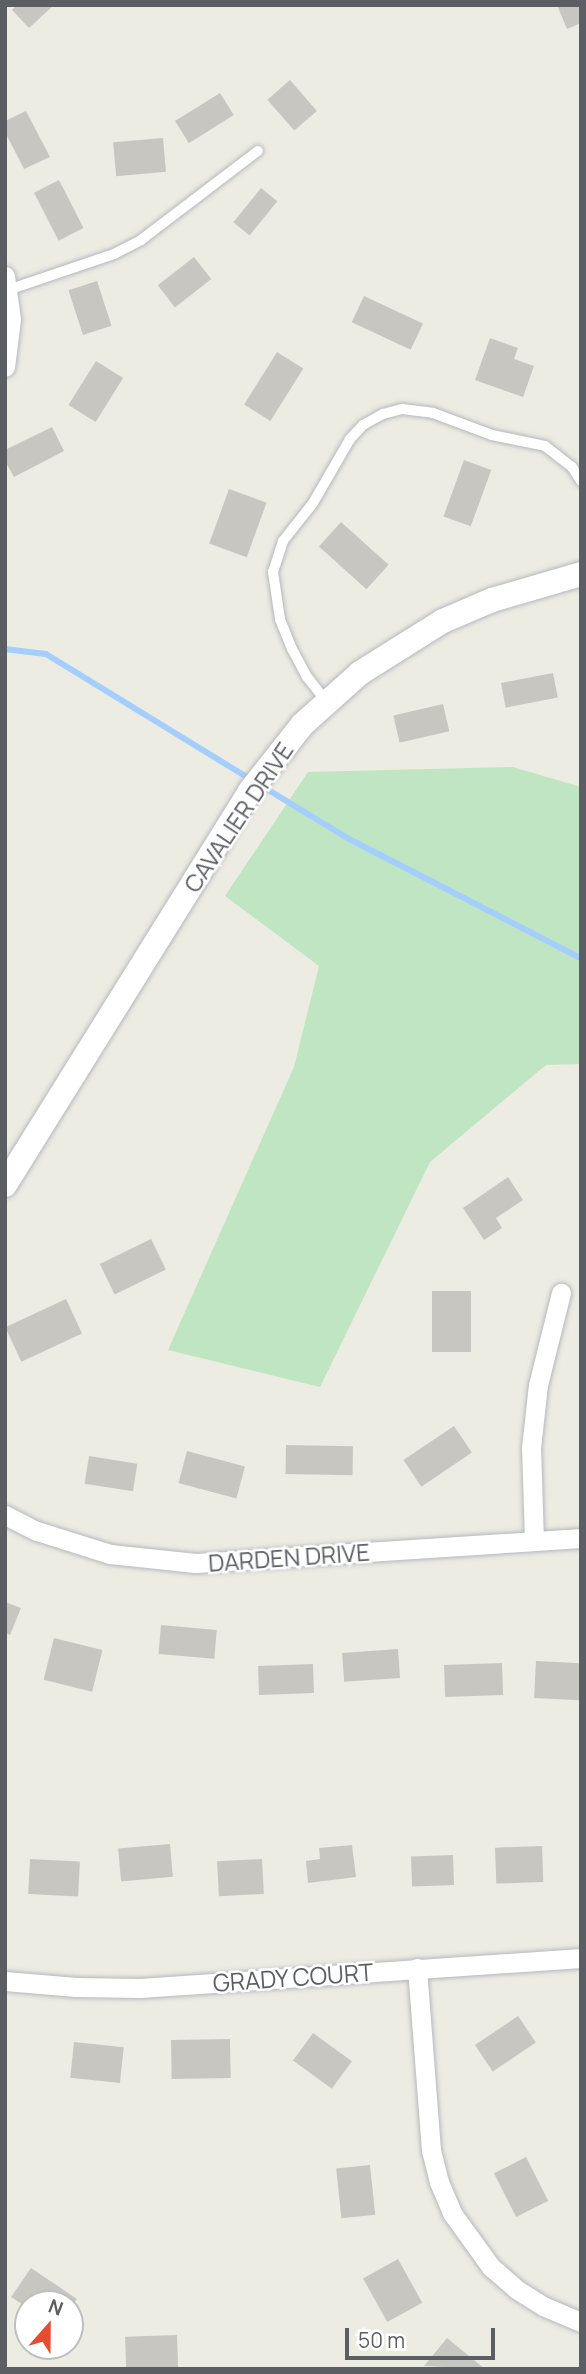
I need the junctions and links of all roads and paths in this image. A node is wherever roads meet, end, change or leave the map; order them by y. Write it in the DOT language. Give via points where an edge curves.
graph roads {
  1 [pos="258,151"];
  2 [pos="7,283"];
  3 [pos="5,367"];
  4 [pos="581,481"];
  5 [pos="581,574"];
  6 [pos="327,701"];
  7 [pos="5,1185"];
  8 [pos="561,1293"];
  9 [pos="5,1515"];
  10 [pos="581,1538"];
  11 [pos="534,1541"];
  12 [pos="581,1958"];
  13 [pos="417,1968"];
  14 [pos="5,1981"];
  15 [pos="581,2322"];
  1 -- 2 [label="lane" via="141,240 114,254"];
  2 -- 3 [label="street" via="11,319"];
  4 -- 6 [label="lane" via="572,467 545,446 492,435 433,413 402,409 363,425 283,541 273,572 292,649"];
  5 -- 6 [label="street, CAVALIER DRIVE" via="505,596 443,621 399,646"];
  6 -- 7 [label="street, CAVALIER DRIVE" via="250,791"];
  8 -- 11 [label="street" via="538,1385 531,1448"];
  9 -- 11 [label="street, DARDEN DRIVE" via="88,1548 153,1561"];
  10 -- 11 [label="street, DARDEN DRIVE"];
  12 -- 13 [label="street, GRADY COURT"];
  13 -- 14 [label="street, GRADY COURT" via="139,1987"];
  13 -- 15 [label="street" via="430,2150 452,2213 491,2267 516,2289"];
}
